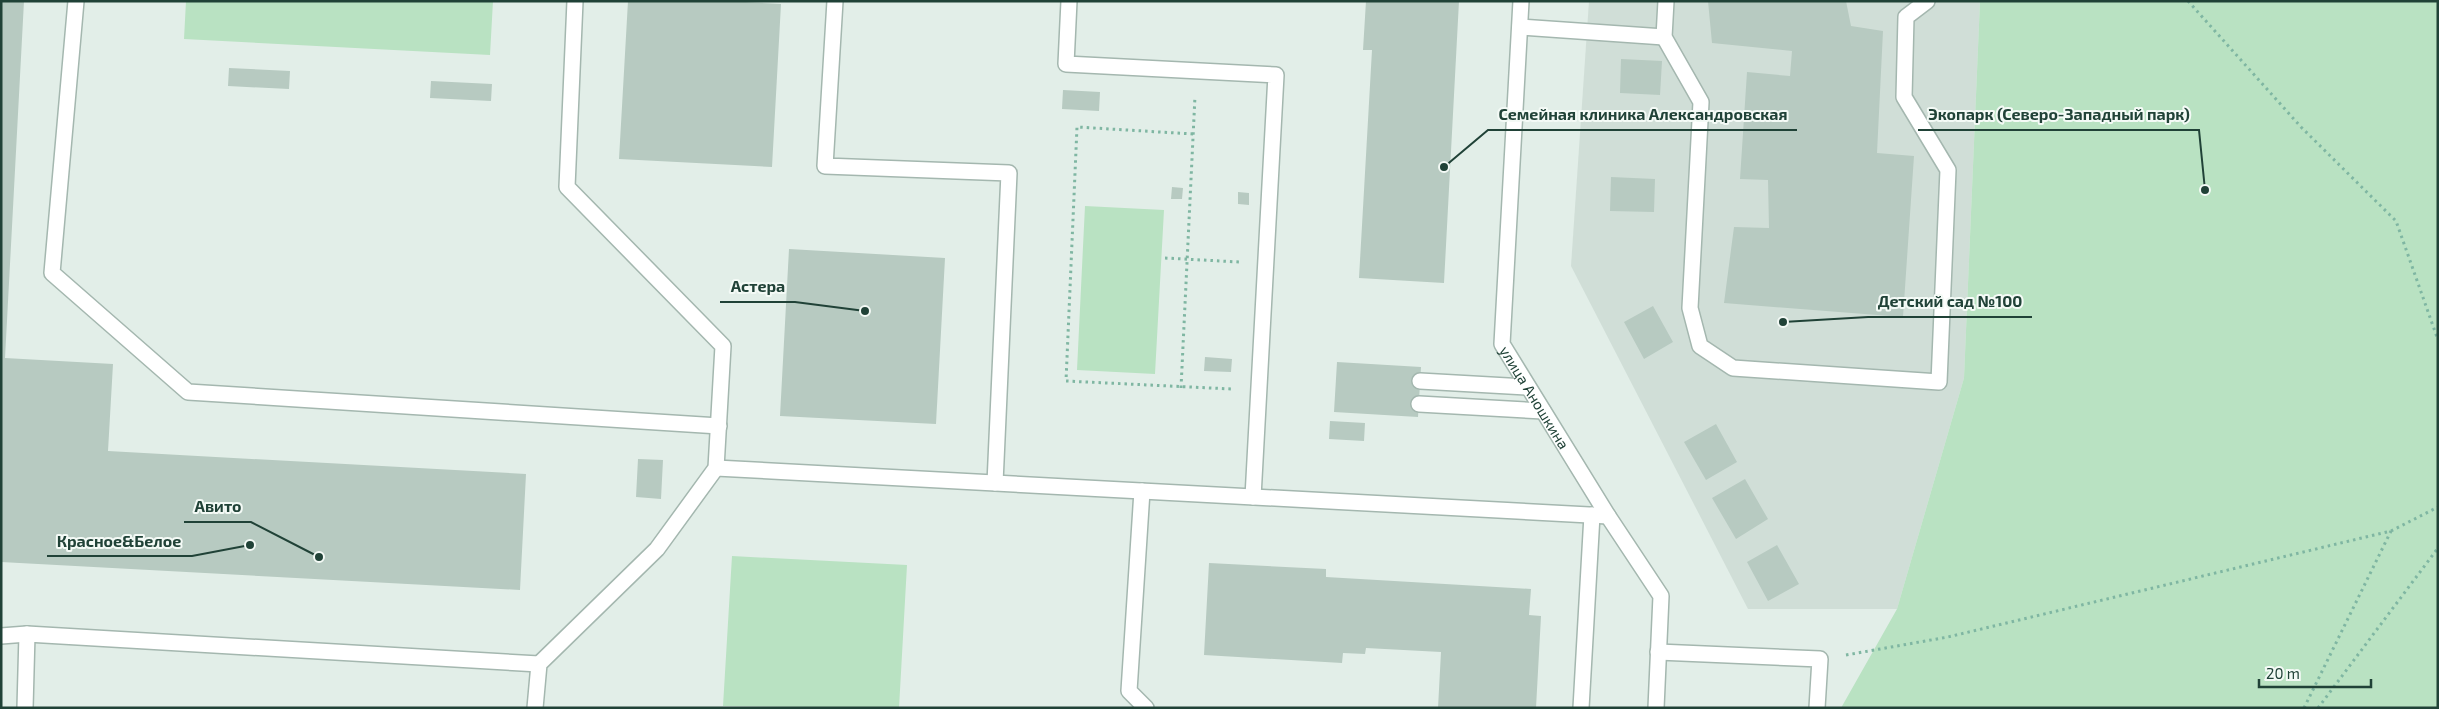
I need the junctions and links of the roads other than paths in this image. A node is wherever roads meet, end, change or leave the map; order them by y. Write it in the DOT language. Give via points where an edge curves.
graph roads {
  1 [pos="76,1"];
  2 [pos="575,1"];
  3 [pos="835,1"];
  4 [pos="1069,1"];
  5 [pos="1521,1"];
  6 [pos="1666,1"];
  7 [pos="1927,1"];
  8 [pos="1520,26"];
  9 [pos="1664,37"];
  10 [pos="1420,381"];
  11 [pos="1528,387"];
  12 [pos="1418,404"];
  13 [pos="1543,411"];
  14 [pos="719,426"];
  15 [pos="716,468"];
  16 [pos="995,482"];
  17 [pos="1142,491"];
  18 [pos="1253,497"];
  19 [pos="1592,515"];
  20 [pos="1608,516"];
  21 [pos="27,634"];
  22 [pos="1,636"];
  23 [pos="1658,652"];
  24 [pos="539,664"];
  25 [pos="25,708"];
  26 [pos="536,708"];
  27 [pos="1146,708"];
  28 [pos="1581,708"];
  29 [pos="1656,708"];
  30 [pos="1817,708"];
  1 -- 14 [label="street" via="52,273 188,392"];
  2 -- 14 [label="street" via="567,186 723,346"];
  3 -- 16 [label="street" via="825,166 1009,173"];
  4 -- 18 [label="street" via="1066,64 1276,75"];
  5 -- 8 [label="street, улица Аношкина"];
  6 -- 9 [label="street"];
  7 -- 9 [label="street" via="1906,17 1904,97 1948,170 1939,382 1734,368 1700,346 1690,308 1701,102"];
  8 -- 9 [label="street"];
  8 -- 11 [label="street, улица Аношкина" via="1502,344"];
  10 -- 11 [label="street"];
  11 -- 13 [label="street, улица Аношкина"];
  12 -- 13 [label="street"];
  13 -- 20 [label="street, улица Аношкина"];
  14 -- 15 [label="street"];
  15 -- 16 [label="street"];
  15 -- 24 [label="street" via="657,549"];
  16 -- 17 [label="street"];
  17 -- 18 [label="street"];
  17 -- 27 [label="street" via="1129,691"];
  18 -- 19 [label="street"];
  19 -- 20 [label="street"];
  19 -- 28 [label="street"];
  20 -- 23 [label="street, улица Аношкина" via="1661,596"];
  21 -- 22 [label="street"];
  21 -- 24 [label="street"];
  21 -- 25 [label="street"];
  23 -- 29 [label="street, улица Аношкина"];
  23 -- 30 [label="street" via="1820,660"];
  24 -- 26 [label="street"];
}
